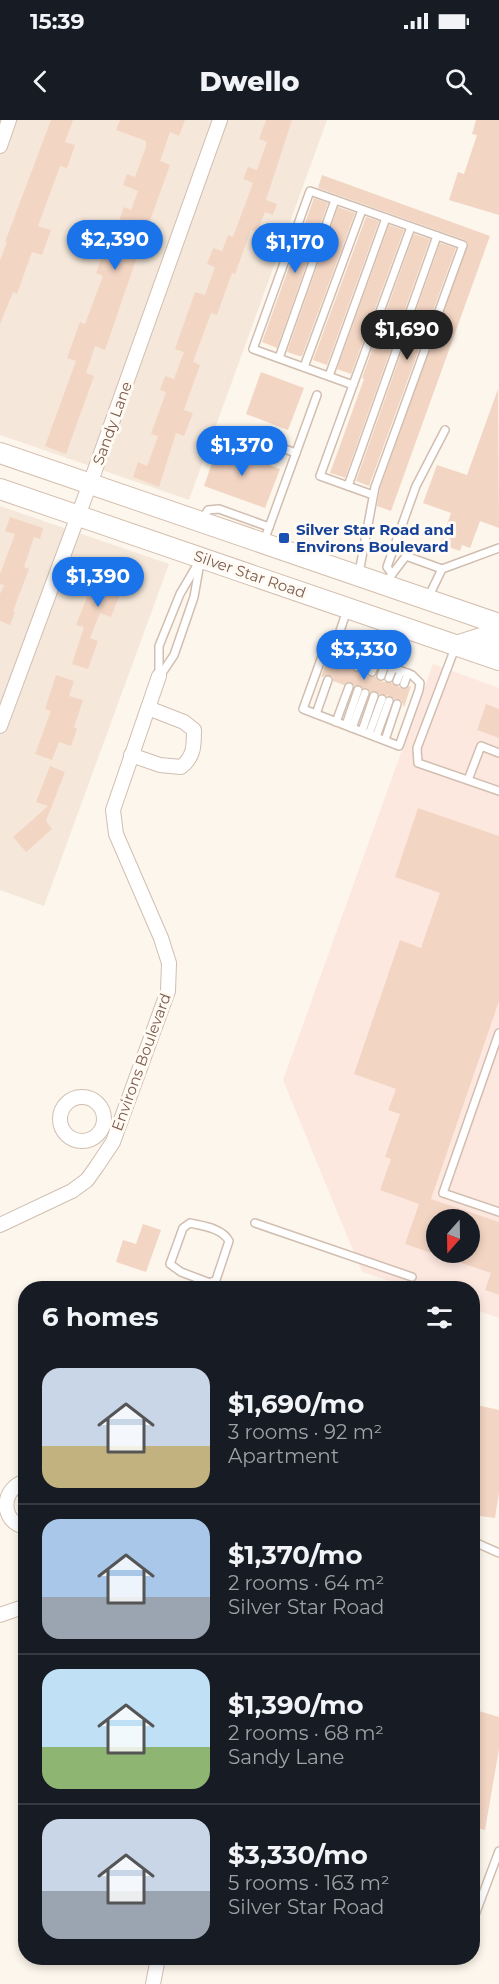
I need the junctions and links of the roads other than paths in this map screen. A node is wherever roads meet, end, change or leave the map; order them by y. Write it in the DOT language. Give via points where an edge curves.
graph roads {
  1 [pos="9,120"];
  2 [pos="220,120"];
  3 [pos="0,146"];
  4 [pos="335,200"];
  5 [pos="362,210"];
  6 [pos="386,218"];
  7 [pos="411,227"];
  8 [pos="437,236"];
  9 [pos="279,358"];
  10 [pos="304,367"];
  11 [pos="329,376"];
  12 [pos="353,385"];
  13 [pos="317,395"];
  14 [pos="233,430"];
  15 [pos="445,430"];
  16 [pos="0,453"];
  17 [pos="296,453"];
  18 [pos="90,483"];
  19 [pos="348,486"];
  20 [pos="0,489"];
  21 [pos="373,495"];
  22 [pos="78,515"];
  23 [pos="266,535"];
  24 [pos="499,548"];
  25 [pos="201,558"];
  26 [pos="442,569"];
  27 [pos="358,576"];
  28 [pos="388,579"];
  29 [pos="427,600"];
  30 [pos="347,608"];
  31 [pos="499,624"];
  32 [pos="337,640"];
  33 [pos="499,645"];
  34 [pos="456,646"];
  35 [pos="340,648"];
  36 [pos="360,656"];
  37 [pos="335,659"];
  38 [pos="499,660"];
  39 [pos="373,661"];
  40 [pos="385,665"];
  41 [pos="357,667"];
  42 [pos="369,671"];
  43 [pos="400,671"];
  44 [pos="159,676"];
  45 [pos="328,680"];
  46 [pos="393,680"];
  47 [pos="350,687"];
  48 [pos="361,692"];
  49 [pos="374,696"];
  50 [pos="386,700"];
  51 [pos="397,704"];
  52 [pos="148,708"];
  53 [pos="315,714"];
  54 [pos="336,722"];
  55 [pos="0,726"];
  56 [pos="349,727"];
  57 [pos="369,734"];
  58 [pos="385,740"];
  59 [pos="499,753"];
  60 [pos="131,754"];
  61 [pos="468,780"];
  62 [pos="499,791"];
  63 [pos="499,1033"];
  64 [pos="104,1125"];
  65 [pos="117,1130"];
  66 [pos="499,1212"];
  67 [pos="255,1223"];
  68 [pos="0,1225"];
  69 [pos="412,1277"];
  70 [pos="199,1281"];
  71 [pos="215,1281"];
  72 [pos="18,1483"];
  73 [pos="18,1524"];
  74 [pos="480,1545"];
  75 [pos="499,1553"];
  76 [pos="18,1609"];
  77 [pos="0,1615"];
  78 [pos="499,1851"];
  79 [pos="480,1902"];
  80 [pos="157,1965"];
  81 [pos="153,1984"];
  1 -- 3 [label="street"];
  2 -- 18 [label="street, Sandy Lane"];
  4 -- 5 [label="lane"];
  4 -- 9 [label="lane"];
  4 -- 9 [label="lane" via="310,191 253,349"];
  5 -- 6 [label="lane"];
  5 -- 10 [label="lane"];
  6 -- 7 [label="lane"];
  6 -- 11 [label="lane"];
  7 -- 8 [label="lane"];
  7 -- 12 [label="lane"];
  8 -- 19 [label="lane"];
  8 -- 21 [label="lane" via="463,245"];
  9 -- 10 [label="lane"];
  10 -- 11 [label="lane"];
  11 -- 12 [label="lane"];
  12 -- 19 [label="lane" via="320,476"];
  13 -- 17 [label="lane"];
  14 -- 17 [label="lane"];
  15 -- 28 [label="lane" via="416,486 387,567"];
  16 -- 18 [label="main road"];
  17 -- 23 [label="lane"];
  18 -- 22 [label="street, Sandy Lane"];
  18 -- 23 [label="main road" via="201,522"];
  19 -- 21 [label="lane"];
  20 -- 22 [label="main road, Silver Star Road"];
  21 -- 27 [label="lane"];
  22 -- 25 [label="main road, Silver Star Road"];
  22 -- 55 [label="street, Sandy Lane"];
  23 -- 27 [label="main road"];
  24 -- 26 [label="lane"];
  25 -- 30 [label="main road, Silver Star Road"];
  25 -- 44 [label="lane, Environs Boulevard" via="181,636 174,655"];
  25 -- 44 [label="lane, Environs Boulevard" via="180,594 159,646"];
  26 -- 28 [label="lane" via="406,556"];
  26 -- 29 [label="lane"];
  27 -- 28 [label="main road"];
  28 -- 29 [label="main road"];
  29 -- 31 [label="main road"];
  30 -- 32 [label="lane"];
  30 -- 34 [label="main road, Silver Star Road"];
  32 -- 35 [label="lane"];
  32 -- 53 [label="lane" via="324,651 303,709"];
  33 -- 34 [label="main road" via="481,638"];
  34 -- 38 [label="main road, Silver Star Road"];
  34 -- 61 [label="lane" via="417,748 418,764"];
  35 -- 36 [label="lane"];
  35 -- 37 [label="lane"];
  36 -- 39 [label="lane"];
  36 -- 41 [label="lane"];
  39 -- 40 [label="lane"];
  39 -- 42 [label="lane"];
  40 -- 43 [label="lane"];
  40 -- 46 [label="lane"];
  43 -- 46 [label="lane"];
  43 -- 46 [label="lane"];
  43 -- 58 [label="lane" via="412,675 420,683 419,690 399,746"];
  44 -- 52 [label="street, Environs Boulevard"];
  45 -- 53 [label="lane"];
  47 -- 54 [label="lane"];
  48 -- 56 [label="lane"];
  49 -- 57 [label="lane"];
  50 -- 57 [label="lane"];
  51 -- 58 [label="lane"];
  52 -- 60 [label="street, Environs Boulevard"];
  52 -- 60 [label="street" via="194,730 194,749 181,767 160,765"];
  53 -- 54 [label="lane"];
  54 -- 56 [label="lane"];
  56 -- 57 [label="lane"];
  57 -- 58 [label="lane"];
  59 -- 61 [label="lane" via="481,746"];
  60 -- 65 [label="street, Environs Boulevard" via="113,810 116,834 161,938 169,963 168,991"];
  61 -- 62 [label="lane"];
  63 -- 66 [label="lane" via="443,1193"];
  64 -- 65 [label="street"];
  65 -- 68 [label="street, Environs Boulevard" via="87,1180"];
  67 -- 69 [label="lane"];
  70 -- 71 [label="lane" via="170,1264 183,1228 190,1223 214,1228 227,1236 229,1241"];
  72 -- 73 [label="street" via="10,1488 4,1505 11,1521"];
  74 -- 75 [label="lane"];
  76 -- 77 [label="street"];
  78 -- 79 [label="lane"];
  80 -- 81 [label="street"];
}
